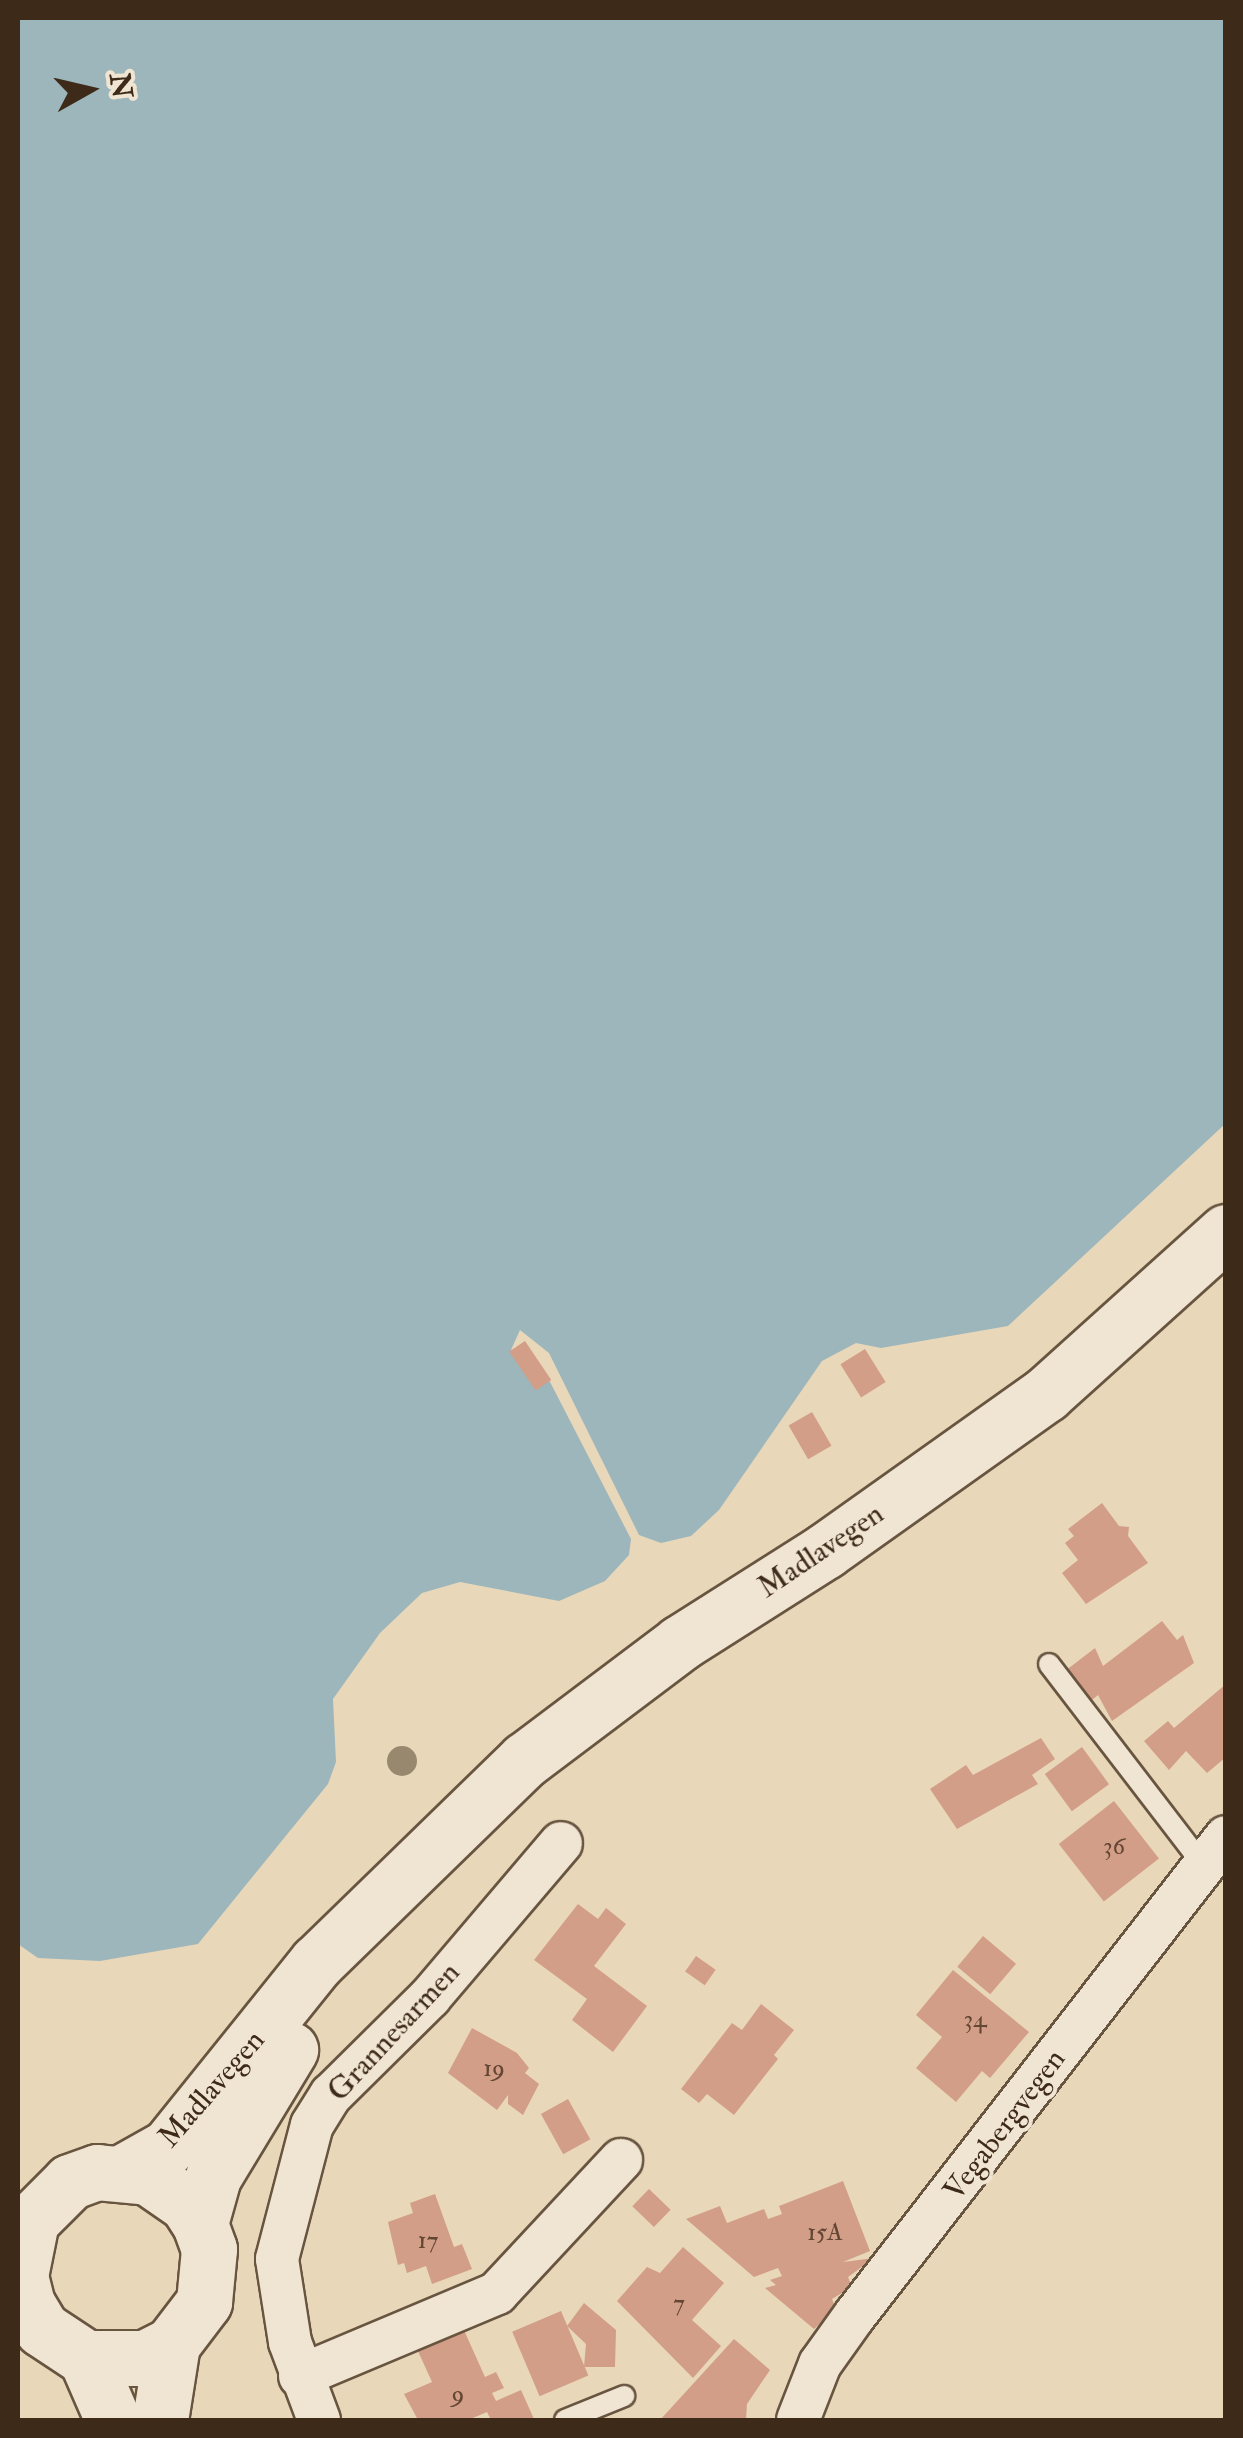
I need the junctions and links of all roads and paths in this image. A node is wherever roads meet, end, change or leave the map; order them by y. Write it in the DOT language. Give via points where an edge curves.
graph roads {
  1 [pos="1226,1232"];
  2 [pos="1049,1664"];
  3 [pos="561,1843"];
  4 [pos="1215,1851"];
  5 [pos="412,1864"];
  6 [pos="621,2160"];
  7 [pos="124,2171"];
  8 [pos="200,2224"];
  9 [pos="19,2277"];
  10 [pos="172,2344"];
  11 [pos="56,2350"];
  12 [pos="300,2376"];
  13 [pos="624,2396"];
  14 [pos="113,2420"];
  15 [pos="160,2420"];
  16 [pos="319,2420"];
  17 [pos="566,2420"];
  18 [pos="798,2420"];
  1 -- 5 [label="main road, Madlavegen" via="1046,1394 591,1706"];
  2 -- 4 [label="lane"];
  3 -- 12 [label="street, Grannesarmen" via="430,1997 331,2094 312,2125 277,2259"];
  4 -- 18 [label="street, Vegabergvegen" via="846,2328 820,2364"];
  5 -- 7 [label="main road, Madlavegen" via="317,1962 168,2147"];
  5 -- 8 [label="main road, Madlavegen" via="249,2112 214,2177"];
  6 -- 12 [label="street" via="498,2293"];
  7 -- 8 [label="main road, Madlavegen" via="170,2188"];
  7 -- 9 [label="main road, Madlavegen" via="97,2172 48,2198 30,2221"];
  8 -- 10 [label="main road, Madlavegen" via="210,2276 191,2325"];
  9 -- 11 [label="main road, Madlavegen"];
  10 -- 11 [label="main road" via="131,2360"];
  10 -- 15 [label="main road, Madlavegen"];
  11 -- 14 [label="main road, Madlavegen"];
  12 -- 16 [label="street, Grannesarmen"];
  13 -- 17 [label="lane"];
}
